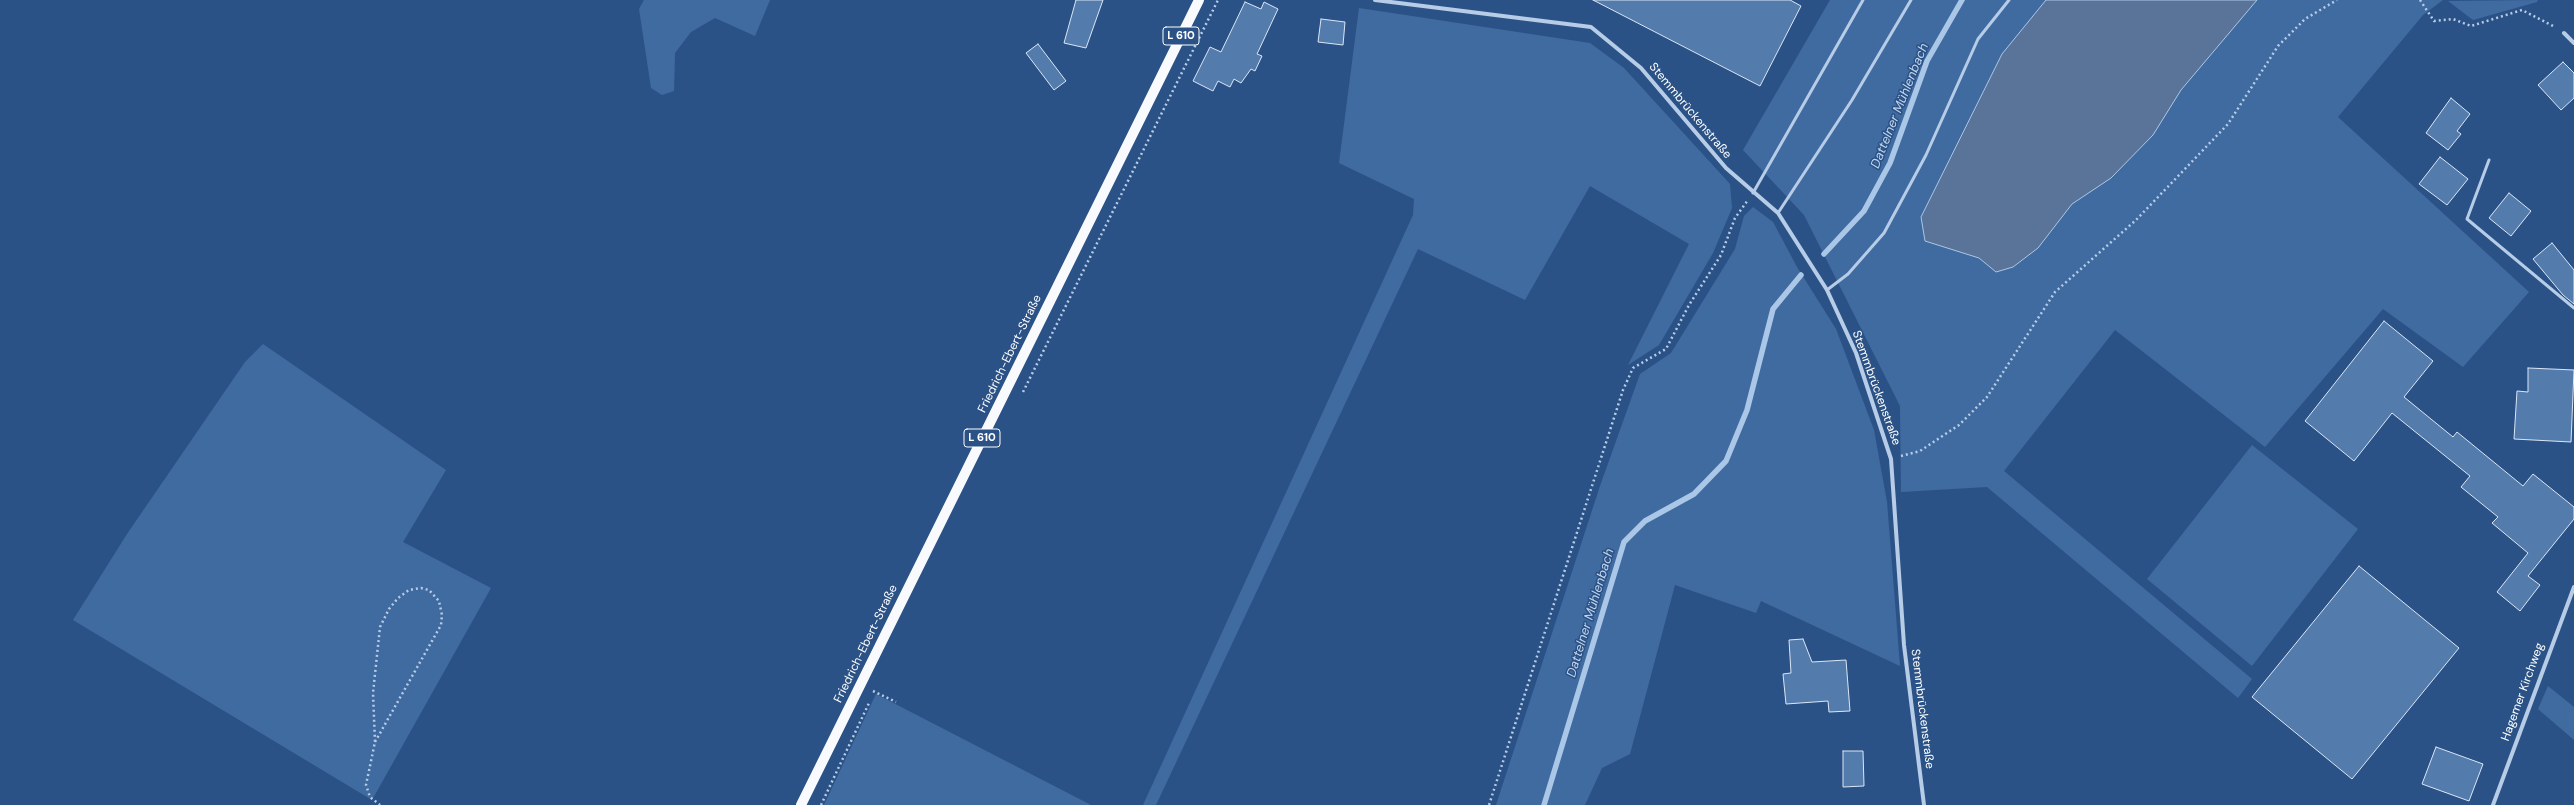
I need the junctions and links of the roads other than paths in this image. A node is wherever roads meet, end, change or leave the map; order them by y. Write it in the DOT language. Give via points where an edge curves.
graph roads {
  1 [pos="1199,0"];
  2 [pos="1375,0"];
  3 [pos="1863,0"];
  4 [pos="1911,0"];
  5 [pos="2009,0"];
  6 [pos="2564,33"];
  7 [pos="2574,43"];
  8 [pos="2489,160"];
  9 [pos="1753,193"];
  10 [pos="1778,213"];
  11 [pos="1827,290"];
  12 [pos="2574,308"];
  13 [pos="2574,587"];
  14 [pos="801,805"];
  15 [pos="1924,805"];
  16 [pos="2493,805"];
  1 -- 14 [label="main road, Friedrich-Ebert-Straße / L 610"];
  2 -- 9 [label="street, Stemmbrückenstraße" via="1591,27 1641,68 1726,168"];
  3 -- 9 [label="lane"];
  4 -- 10 [label="lane" via="1852,100"];
  5 -- 11 [label="lane" via="1978,38 1926,155 1884,233 1848,274"];
  6 -- 7 [label="street"];
  8 -- 12 [label="lane" via="2467,219"];
  9 -- 10 [label="street, Stemmbrückenstraße"];
  10 -- 11 [label="street, Stemmbrückenstraße"];
  11 -- 15 [label="street, Stemmbrückenstraße" via="1856,353 1891,459 1904,645"];
  13 -- 16 [label="street, Hagemer Kirchweg"];
}
